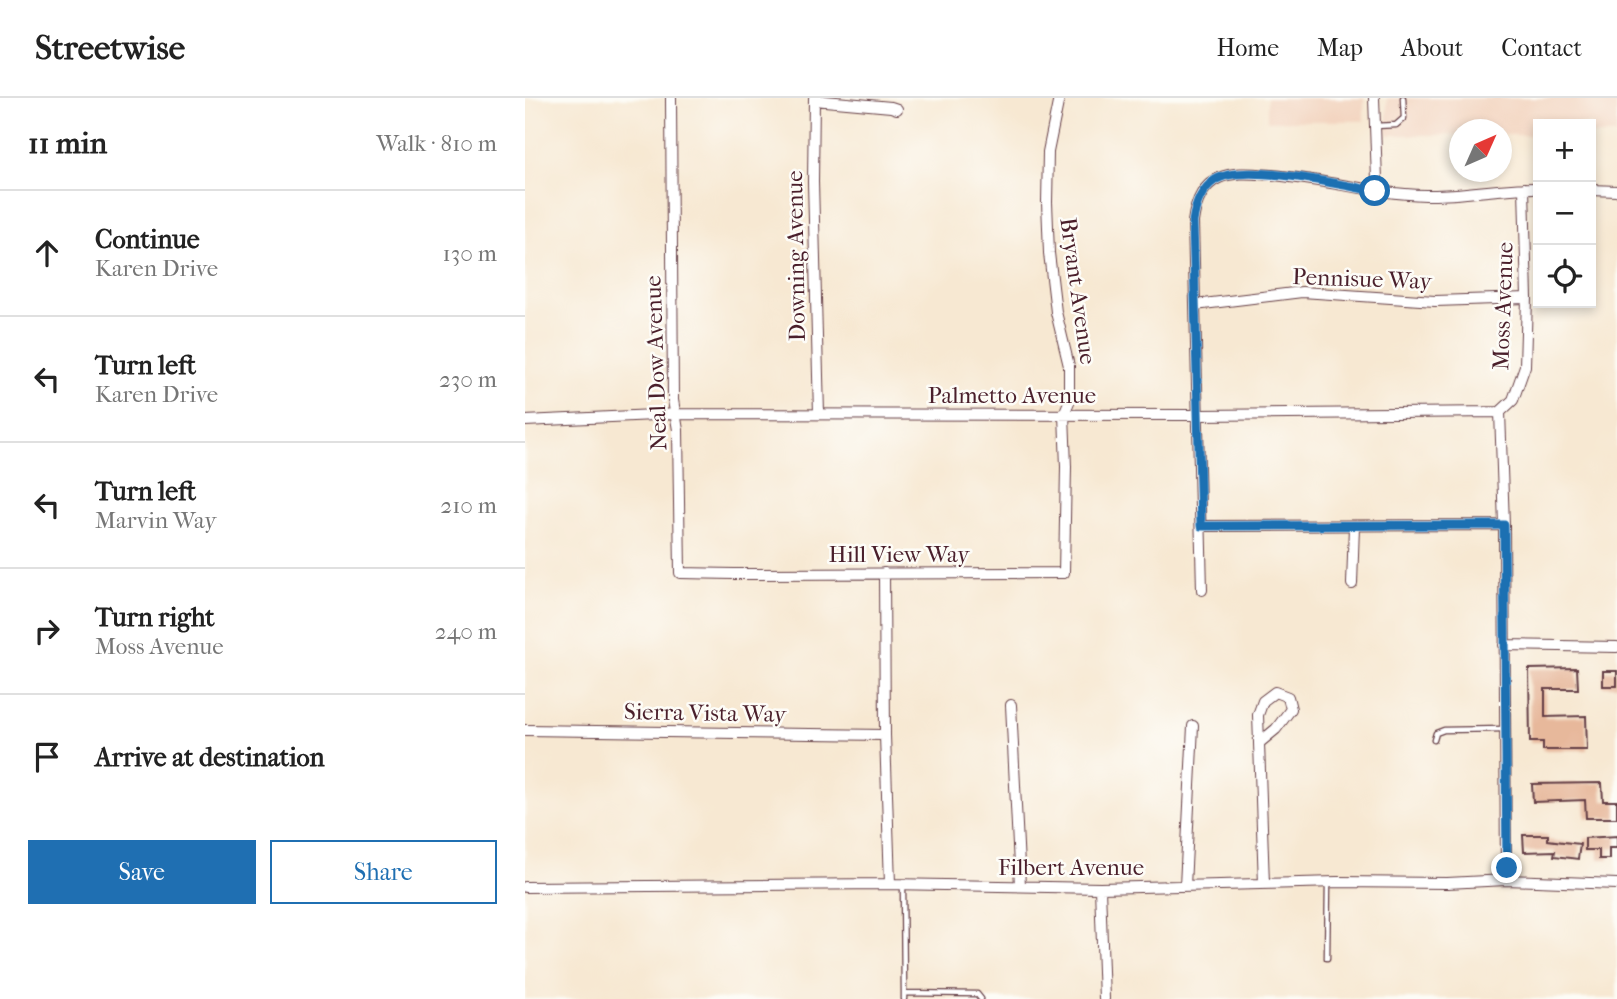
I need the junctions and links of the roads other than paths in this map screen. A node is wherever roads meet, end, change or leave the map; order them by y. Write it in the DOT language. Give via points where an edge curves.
graph roads {
  1 [pos="671,98"];
  2 [pos="1059,98"];
  3 [pos="1374,98"];
  4 [pos="1403,98"];
  5 [pos="814,99"];
  6 [pos="897,110"];
  7 [pos="1375,126"];
  8 [pos="1524,188"];
  9 [pos="1533,188"];
  10 [pos="1596,190"];
  11 [pos="1375,191"];
  12 [pos="1617,191"];
  13 [pos="1527,298"];
  14 [pos="1195,305"];
  15 [pos="1500,412"];
  16 [pos="676,414"];
  17 [pos="819,414"];
  18 [pos="1064,414"];
  19 [pos="1199,415"];
  20 [pos="525,421"];
  21 [pos="1504,525"];
  22 [pos="1201,526"];
  23 [pos="1354,526"];
  24 [pos="884,573"];
  25 [pos="1064,573"];
  26 [pos="734,574"];
  27 [pos="1352,584"];
  28 [pos="1202,590"];
  29 [pos="1504,645"];
  30 [pos="1617,647"];
  31 [pos="1011,705"];
  32 [pos="1193,726"];
  33 [pos="1505,729"];
  34 [pos="525,730"];
  35 [pos="885,735"];
  36 [pos="1434,740"];
  37 [pos="1259,743"];
  38 [pos="1506,880"];
  39 [pos="1328,882"];
  40 [pos="890,884"];
  41 [pos="1264,884"];
  42 [pos="1617,884"];
  43 [pos="903,885"];
  44 [pos="1020,886"];
  45 [pos="1185,886"];
  46 [pos="525,887"];
  47 [pos="1100,888"];
  48 [pos="1327,958"];
  49 [pos="904,996"];
  50 [pos="932,996"];
  51 [pos="961,996"];
  52 [pos="979,996"];
  53 [pos="1104,999"];
  1 -- 16 [label="street, Neal Dow Avenue"];
  2 -- 18 [label="street, Bryant Avenue" via="1048,152 1047,202 1056,312 1069,366 1069,402"];
  3 -- 7 [label="street"];
  4 -- 7 [label="lane" via="1404,118 1396,125"];
  5 -- 6 [label="street"];
  5 -- 17 [label="street, Downing Avenue"];
  7 -- 11 [label="street"];
  8 -- 9 [label="street"];
  8 -- 11 [label="street" via="1427,196"];
  8 -- 13 [label="street, Moss Avenue"];
  10 -- 12 [label="street"];
  11 -- 14 [label="street" via="1273,175 1217,178 1195,208"];
  13 -- 14 [label="street, Pennisue Way" via="1435,301 1302,292"];
  13 -- 15 [label="street, Moss Avenue" via="1525,366 1513,400"];
  14 -- 19 [label="street"];
  15 -- 19 [label="street, Palmetto Avenue"];
  15 -- 21 [label="street"];
  16 -- 17 [label="street, Palmetto Avenue"];
  16 -- 20 [label="street, Palmetto Avenue"];
  16 -- 26 [label="street, Neal Dow Avenue" via="680,573"];
  17 -- 18 [label="street, Palmetto Avenue"];
  18 -- 19 [label="street, Palmetto Avenue"];
  18 -- 25 [label="street, Bryant Avenue"];
  19 -- 22 [label="street"];
  21 -- 23 [label="street"];
  21 -- 29 [label="street"];
  22 -- 23 [label="street"];
  22 -- 28 [label="street"];
  23 -- 27 [label="street"];
  24 -- 25 [label="street, Hill View Way"];
  24 -- 26 [label="street, Hill View Way"];
  24 -- 35 [label="street"];
  29 -- 30 [label="street"];
  29 -- 33 [label="street"];
  31 -- 44 [label="street"];
  32 -- 45 [label="street"];
  33 -- 36 [label="lane" via="1444,730 1436,733"];
  33 -- 38 [label="street"];
  34 -- 35 [label="street, Sierra Vista Way"];
  35 -- 40 [label="street"];
  37 -- 37 [label="street" via="1291,709 1288,697 1275,692 1263,701 1258,715"];
  37 -- 41 [label="street"];
  38 -- 39 [label="street, Filbert Avenue"];
  38 -- 42 [label="street, Filbert Avenue"];
  39 -- 41 [label="street, Filbert Avenue"];
  39 -- 48 [label="lane"];
  40 -- 43 [label="street, Filbert Avenue"];
  40 -- 46 [label="street, Filbert Avenue"];
  41 -- 45 [label="street, Filbert Avenue"];
  43 -- 44 [label="street, Filbert Avenue"];
  43 -- 49 [label="lane"];
  44 -- 47 [label="street, Filbert Avenue"];
  45 -- 47 [label="street, Filbert Avenue"];
  47 -- 53 [label="street"];
  49 -- 50 [label="lane"];
  50 -- 51 [label="lane"];
  51 -- 52 [label="lane"];
}
